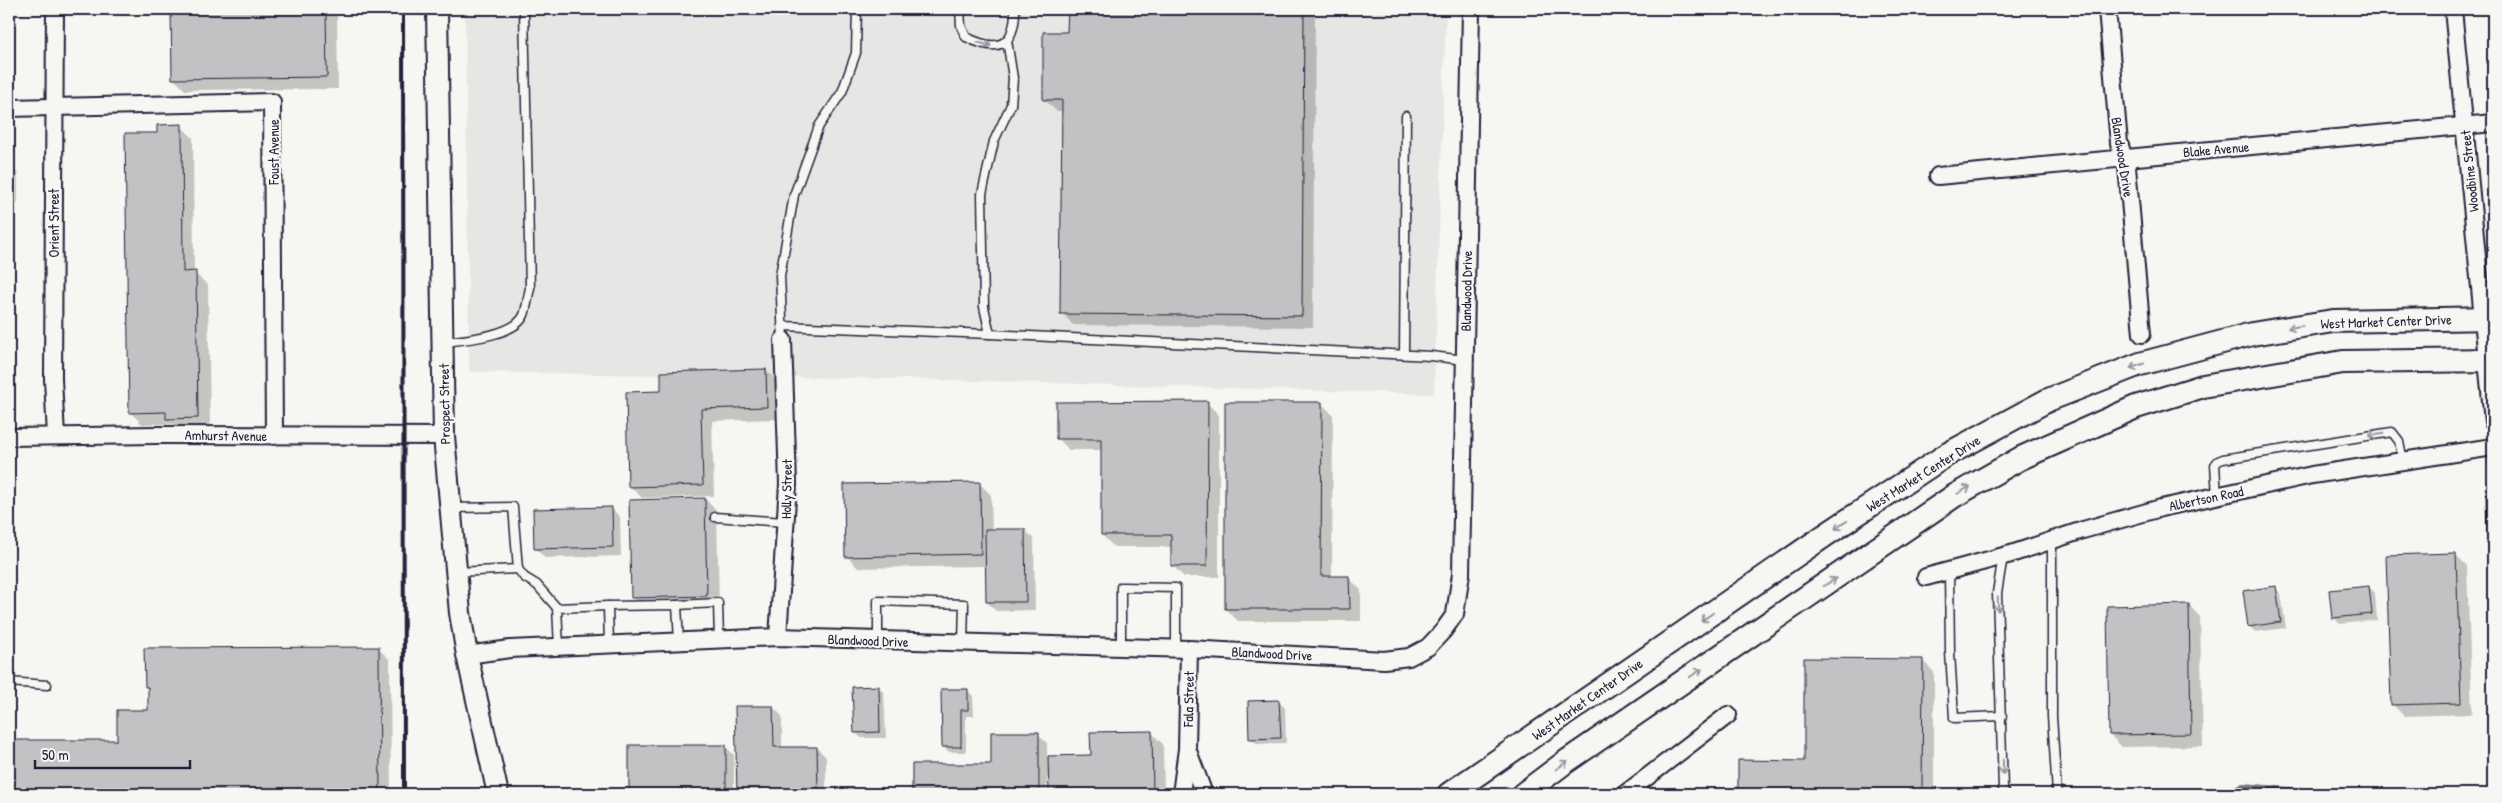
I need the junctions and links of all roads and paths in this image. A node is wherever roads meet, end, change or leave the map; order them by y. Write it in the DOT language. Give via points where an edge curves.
graph roads {
  1 [pos="55,9"];
  2 [pos="437,9"];
  3 [pos="524,9"];
  4 [pos="858,9"];
  5 [pos="960,9"];
  6 [pos="1016,9"];
  7 [pos="1471,9"];
  8 [pos="2107,9"];
  9 [pos="2453,9"];
  10 [pos="1007,40"];
  11 [pos="9,108"];
  12 [pos="53,108"];
  13 [pos="1406,116"];
  14 [pos="2493,123"];
  15 [pos="2464,126"];
  16 [pos="2124,158"];
  17 [pos="1938,176"];
  18 [pos="2488,318"];
  19 [pos="782,333"];
  20 [pos="990,334"];
  21 [pos="2142,334"];
  22 [pos="444,342"];
  23 [pos="1404,354"];
  24 [pos="1465,360"];
  25 [pos="2490,360"];
  26 [pos="2493,422"];
  27 [pos="56,436"];
  28 [pos="274,436"];
  29 [pos="444,436"];
  30 [pos="9,437"];
  31 [pos="2493,447"];
  32 [pos="2403,461"];
  33 [pos="2217,496"];
  34 [pos="451,508"];
  35 [pos="714,517"];
  36 [pos="785,522"];
  37 [pos="2052,540"];
  38 [pos="2003,556"];
  39 [pos="518,569"];
  40 [pos="1949,571"];
  41 [pos="456,572"];
  42 [pos="1926,577"];
  43 [pos="677,605"];
  44 [pos="608,606"];
  45 [pos="557,608"];
  46 [pos="778,637"];
  47 [pos="719,640"];
  48 [pos="878,640"];
  49 [pos="679,642"];
  50 [pos="963,642"];
  51 [pos="609,645"];
  52 [pos="559,647"];
  53 [pos="1121,647"];
  54 [pos="1182,648"];
  55 [pos="467,655"];
  56 [pos="9,682"];
  57 [pos="47,685"];
  58 [pos="1728,716"];
  59 [pos="2002,716"];
  60 [pos="1187,749"];
  61 [pos="1452,791"];
  62 [pos="498,794"];
  63 [pos="1181,794"];
  64 [pos="1204,794"];
  65 [pos="1523,794"];
  66 [pos="1625,794"];
  67 [pos="2006,794"];
  68 [pos="2057,794"];
  1 -- 12 [label="street, Orient Street"];
  2 -- 22 [label="street, Prospect Street"];
  3 -- 22 [label="lane" via="530,288 524,316 515,325 480,338"];
  4 -- 19 [label="lane" via="856,53 842,92 819,126 794,195 780,276"];
  5 -- 10 [label="lane, one-way" via="961,26 966,37 984,46"];
  6 -- 10 [label="lane" via="1015,28"];
  7 -- 24 [label="street, Blandwood Drive"];
  8 -- 16 [label="street, Blandwood Drive" via="2119,143"];
  9 -- 15 [label="street, Woodbine Street"];
  10 -- 20 [label="lane" via="1013,78 1011,105 994,141 982,194 984,307"];
  11 -- 12 [label="street, Foust Avenue"];
  12 -- 27 [label="street, Orient Street"];
  12 -- 28 [label="street, Foust Avenue" via="272,102"];
  13 -- 23 [label="lane"];
  14 -- 15 [label="street, Blake Avenue"];
  15 -- 16 [label="street, Blake Avenue"];
  15 -- 18 [label="street, Woodbine Street"];
  16 -- 17 [label="street, Blake Avenue"];
  16 -- 21 [label="street, Blandwood Drive"];
  18 -- 25 [label="street, Woodbine Street"];
  18 -- 61 [label="main road, West Market Center Drive, one-way" via="2333,321 2252,334 2140,364 2048,400 1948,454"];
  19 -- 20 [label="lane"];
  19 -- 36 [label="street, Holly Street" via="788,484"];
  20 -- 23 [label="lane"];
  22 -- 29 [label="street, Prospect Street"];
  23 -- 24 [label="lane"];
  24 -- 54 [label="street, Blandwood Drive" via="1462,574 1454,614 1428,647 1409,657 1384,660"];
  25 -- 26 [label="street, Woodbine Street"];
  65 -- 25 [label="main road, one-way" via="1572,757 1954,496 2021,458 2136,407 2203,386 2343,362"];
  27 -- 28 [label="street, Amhurst Avenue"];
  27 -- 30 [label="street, Amhurst Avenue"];
  28 -- 29 [label="street, Amhurst Avenue"];
  29 -- 34 [label="street, Prospect Street"];
  31 -- 32 [label="street, Albertson Road"];
  32 -- 33 [label="street, Albertson Road" via="2312,475"];
  32 -- 33 [label="lane, one-way" via="2399,441 2392,432 2223,459 2216,465"];
  33 -- 37 [label="street, Albertson Road" via="2161,508"];
  34 -- 39 [label="lane" via="513,507"];
  34 -- 41 [label="street, Prospect Street"];
  35 -- 36 [label="lane"];
  36 -- 46 [label="street, Holly Street"];
  37 -- 38 [label="street, Albertson Road"];
  37 -- 68 [label="lane" via="2053,730"];
  38 -- 40 [label="street, Albertson Road"];
  38 -- 59 [label="lane, one-way" via="1997,593"];
  39 -- 41 [label="lane"];
  39 -- 45 [label="lane"];
  40 -- 42 [label="street, Albertson Road"];
  40 -- 59 [label="lane" via="1954,718"];
  41 -- 55 [label="street, Prospect Street"];
  43 -- 44 [label="lane"];
  43 -- 47 [label="lane" via="718,603"];
  43 -- 49 [label="lane"];
  44 -- 45 [label="lane"];
  44 -- 51 [label="lane"];
  45 -- 52 [label="lane"];
  46 -- 47 [label="street, Blandwood Drive"];
  46 -- 48 [label="street, Blandwood Drive"];
  47 -- 49 [label="street, Blandwood Drive"];
  48 -- 50 [label="street, Blandwood Drive"];
  48 -- 50 [label="lane" via="878,602 964,604"];
  49 -- 51 [label="street, Blandwood Drive"];
  50 -- 53 [label="street, Blandwood Drive"];
  51 -- 52 [label="street, Blandwood Drive"];
  52 -- 55 [label="street, Blandwood Drive"];
  53 -- 54 [label="street, Blandwood Drive"];
  53 -- 54 [label="lane" via="1121,587 1176,588"];
  54 -- 60 [label="street, Fala Street"];
  55 -- 62 [label="street, Prospect Street"];
  56 -- 57 [label="lane"];
  58 -- 66 [label="street"];
  59 -- 67 [label="lane, one-way" via="2003,789"];
  60 -- 63 [label="street, Fala Street"];
  60 -- 64 [label="street, Fala Street"];
}
